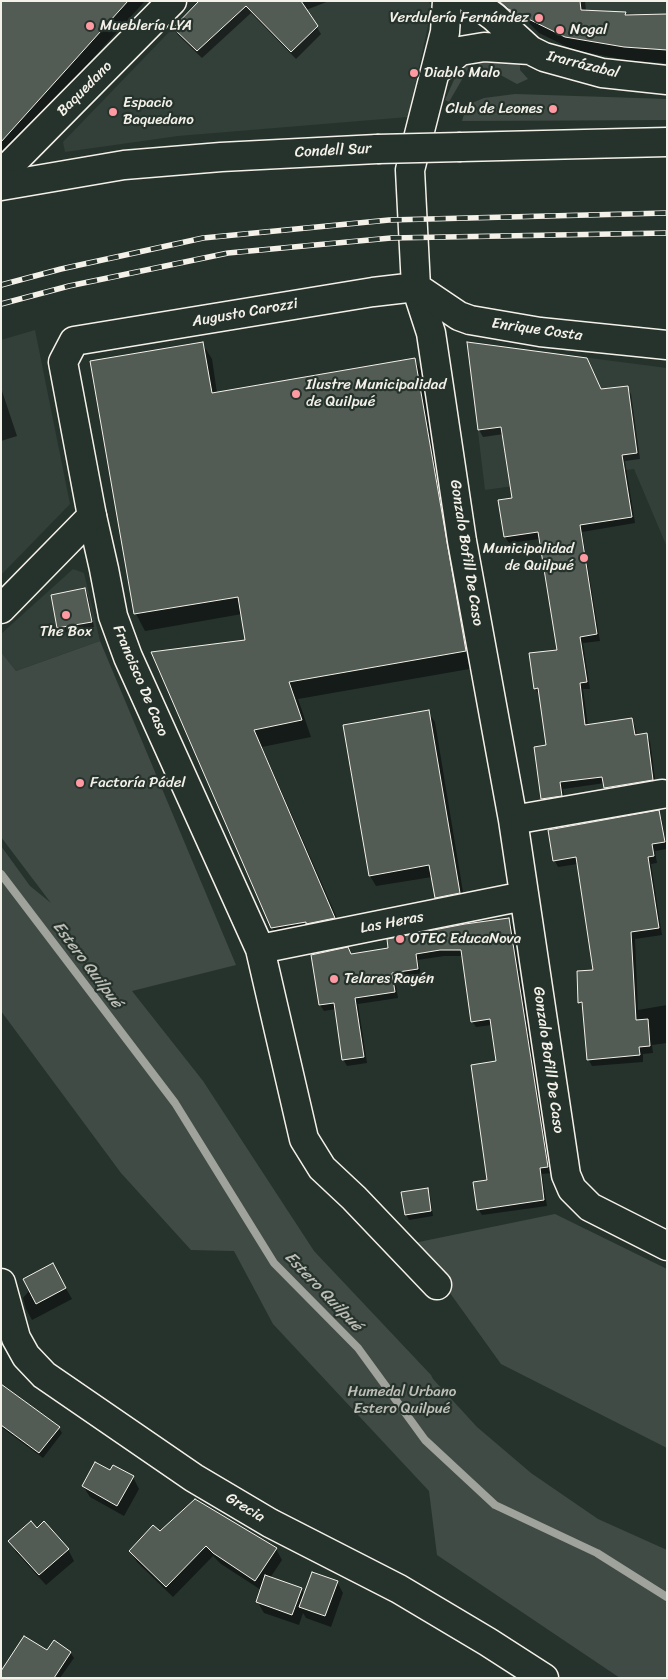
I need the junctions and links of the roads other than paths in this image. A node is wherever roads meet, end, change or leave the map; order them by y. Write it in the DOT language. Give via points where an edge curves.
graph roads {
  1 [pos="172,1"];
  2 [pos="447,1"];
  3 [pos="458,1"];
  4 [pos="472,1"];
  5 [pos="484,47"];
  6 [pos="530,50"];
  7 [pos="434,72"];
  8 [pos="667,80"];
  9 [pos="667,142"];
  10 [pos="1,180"];
  11 [pos="1,186"];
  12 [pos="416,287"];
  13 [pos="74,341"];
  14 [pos="667,344"];
  15 [pos="92,516"];
  16 [pos="1,609"];
  17 [pos="662,794"];
  18 [pos="513,820"];
  19 [pos="524,896"];
  20 [pos="260,949"];
  21 [pos="667,1246"];
  22 [pos="1,1282"];
  23 [pos="437,1285"];
  24 [pos="544,1678"];
  1 -- 10 [label="street, Baquedano" via="12,163"];
  2 -- 7 [label="street, Gonzalo Bofill De Caso" via="445,32"];
  3 -- 5 [label="street"];
  4 -- 6 [label="street, Irarrázabal"];
  5 -- 6 [label="street, Irarrázabal"];
  5 -- 7 [label="street, Irarrázabal" via="460,51"];
  6 -- 8 [label="street, Irarrázabal" via="602,74"];
  7 -- 12 [label="street, Gonzalo Bofill De Caso" via="410,170"];
  9 -- 11 [label="street, Condell Sur, bridge" via="377,149 221,157 124,165"];
  12 -- 13 [label="street, Augusto Carozzi"];
  12 -- 14 [label="street, Enrique Costa" via="470,320 540,332"];
  12 -- 18 [label="street, Gonzalo Bofill De Caso" via="432,333 462,541"];
  13 -- 15 [label="street, Francisco De Caso" via="63,362"];
  15 -- 16 [label="street"];
  15 -- 20 [label="street, Francisco De Caso" via="113,616 128,657"];
  17 -- 18 [label="street"];
  18 -- 19 [label="street, Gonzalo Bofill De Caso"];
  19 -- 20 [label="street, Las Heras"];
  19 -- 21 [label="street, Gonzalo Bofill De Caso" via="566,1175 572,1190 590,1207"];
  20 -- 23 [label="street, Francisco De Caso" via="304,1139 322,1168"];
  22 -- 24 [label="street, Grecia" via="16,1338 26,1356 44,1375 202,1483 270,1523 399,1589"];
}
